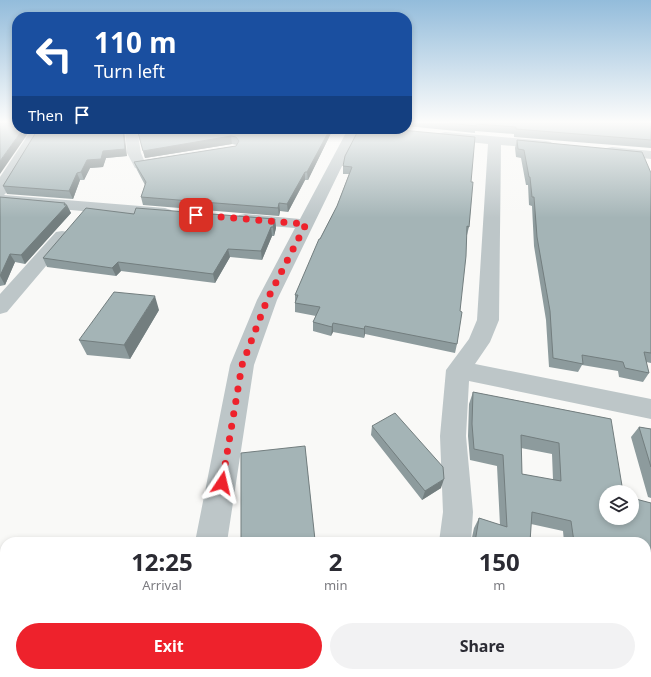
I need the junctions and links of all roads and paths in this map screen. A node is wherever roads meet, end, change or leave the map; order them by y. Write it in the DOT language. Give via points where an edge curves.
graph roads {
  1 [pos="22,155"];
  2 [pos="135,155"];
  3 [pos="341,155"];
  4 [pos="494,155"];
  5 [pos="180,158"];
  6 [pos="0,191"];
  7 [pos="0,199"];
  8 [pos="87,207"];
  9 [pos="181,214"];
  10 [pos="228,218"];
  11 [pos="306,224"];
  12 [pos="0,307"];
  13 [pos="458,370"];
  14 [pos="651,409"];
  15 [pos="212,537"];
  16 [pos="456,537"];
  1 -- 6 [label="street"];
  2 -- 5 [label="street" via="140,165"];
  3 -- 11 [label="street"];
  4 -- 13 [label="street" via="488,320 479,342"];
  7 -- 8 [label="street"];
  8 -- 9 [label="street"];
  8 -- 12 [label="street"];
  10 -- 11 [label="street"];
  11 -- 15 [label="street" via="267,300 242,365"];
  13 -- 14 [label="street"];
  13 -- 16 [label="street" via="453,436 458,512"];
}
